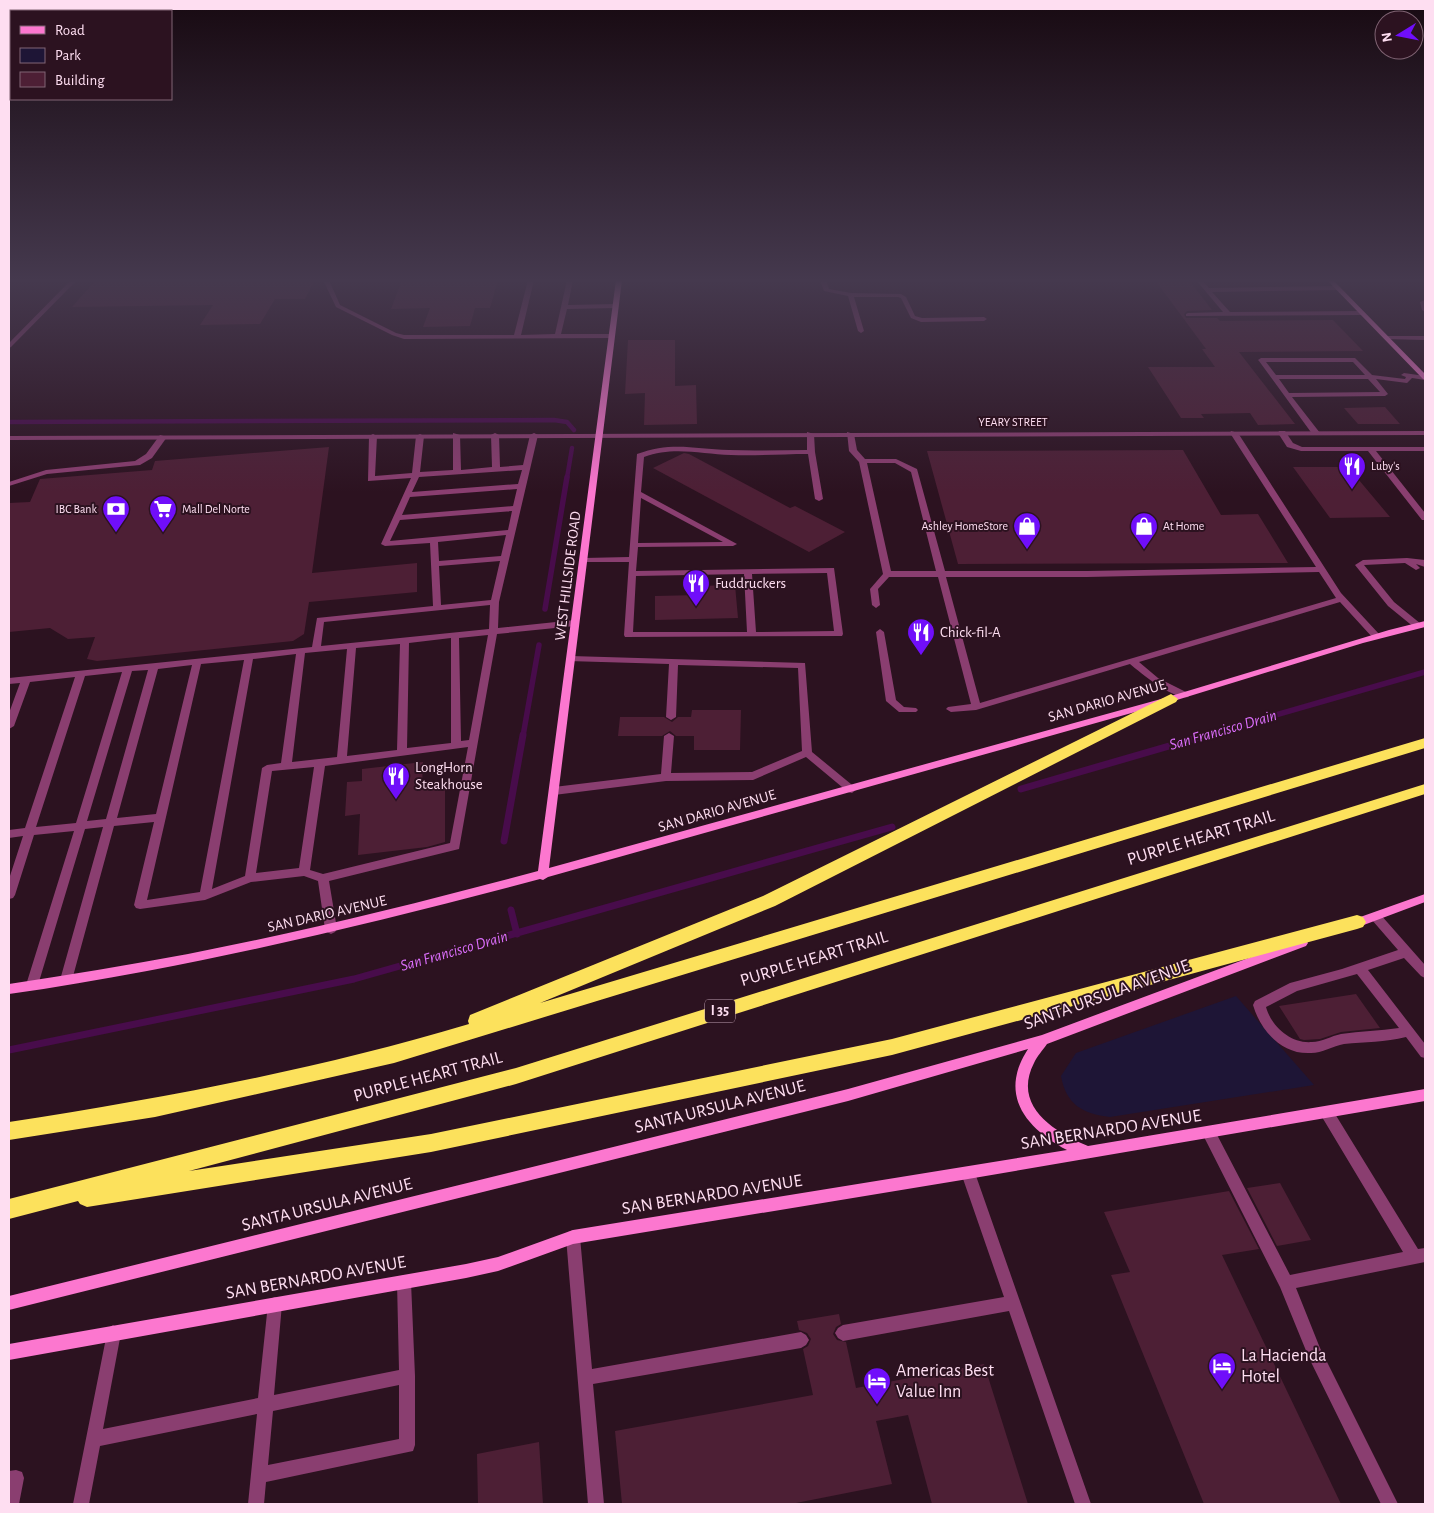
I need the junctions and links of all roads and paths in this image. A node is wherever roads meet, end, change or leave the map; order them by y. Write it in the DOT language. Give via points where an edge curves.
graph roads {
  1 [pos="610,351"];
  2 [pos="1399,351"];
  3 [pos="1274,377"];
  4 [pos="1370,377"];
  5 [pos="1425,378"];
  6 [pos="1288,395"];
  7 [pos="1234,433"];
  8 [pos="1282,433"];
  9 [pos="1316,433"];
  10 [pos="1425,433"];
  11 [pos="600,434"];
  12 [pos="810,434"];
  13 [pos="850,434"];
  14 [pos="456,435"];
  15 [pos="496,435"];
  16 [pos="534,435"];
  17 [pos="374,436"];
  18 [pos="420,436"];
  19 [pos="163,437"];
  20 [pos="9,438"];
  21 [pos="1370,449"];
  22 [pos="1425,449"];
  23 [pos="811,452"];
  24 [pos="863,461"];
  25 [pos="526,467"];
  26 [pos="496,469"];
  27 [pos="457,472"];
  28 [pos="416,475"];
  29 [pos="9,484"];
  30 [pos="522,486"];
  31 [pos="637,493"];
  32 [pos="407,495"];
  33 [pos="819,499"];
  34 [pos="517,508"];
  35 [pos="397,518"];
  36 [pos="1425,518"];
  37 [pos="511,532"];
  38 [pos="434,540"];
  39 [pos="633,545"];
  40 [pos="506,558"];
  41 [pos="632,559"];
  42 [pos="584,560"];
  43 [pos="435,564"];
  44 [pos="1321,569"];
  45 [pos="1422,570"];
  46 [pos="748,571"];
  47 [pos="631,574"];
  48 [pos="887,574"];
  49 [pos="939,574"];
  50 [pos="1342,599"];
  51 [pos="495,602"];
  52 [pos="876,605"];
  53 [pos="437,608"];
  54 [pos="575,623"];
  55 [pos="1422,625"];
  56 [pos="493,632"];
  57 [pos="880,632"];
  58 [pos="752,634"];
  59 [pos="455,636"];
  60 [pos="1376,636"];
  61 [pos="405,641"];
  62 [pos="352,646"];
  63 [pos="316,650"];
  64 [pos="301,651"];
  65 [pos="249,657"];
  66 [pos="571,658"];
  67 [pos="674,661"];
  68 [pos="1132,661"];
  69 [pos="198,662"];
  70 [pos="154,666"];
  71 [pos="128,669"];
  72 [pos="81,674"];
  73 [pos="26,679"];
  74 [pos="9,681"];
  75 [pos="1178,697"];
  76 [pos="976,707"];
  77 [pos="951,709"];
  78 [pos="913,710"];
  79 [pos="671,717"];
  80 [pos="9,726"];
  81 [pos="669,736"];
  82 [pos="473,743"];
  83 [pos="1425,743"];
  84 [pos="456,745"];
  85 [pos="402,752"];
  86 [pos="807,753"];
  87 [pos="342,760"];
  88 [pos="320,763"];
  89 [pos="286,766"];
  90 [pos="666,777"];
  91 [pos="852,789"];
  92 [pos="1425,789"];
  93 [pos="554,791"];
  94 [pos="161,817"];
  95 [pos="110,822"];
  96 [pos="81,825"];
  97 [pos="30,832"];
  98 [pos="9,834"];
  99 [pos="304,872"];
  100 [pos="542,876"];
  101 [pos="250,878"];
  102 [pos="323,878"];
  103 [pos="9,895"];
  104 [pos="205,896"];
  105 [pos="1425,898"];
  106 [pos="1366,919"];
  107 [pos="331,929"];
  108 [pos="1407,952"];
  109 [pos="1360,968"];
  110 [pos="1425,973"];
  111 [pos="66,980"];
  112 [pos="32,986"];
  113 [pos="9,989"];
  114 [pos="1408,1031"];
  115 [pos="1043,1040"];
  116 [pos="1425,1053"];
  117 [pos="394,1055"];
  118 [pos="1425,1095"];
  119 [pos="1327,1113"];
  120 [pos="9,1131"];
  121 [pos="1209,1133"];
  122 [pos="1087,1152"];
  123 [pos="968,1173"];
  124 [pos="9,1209"];
  125 [pos="573,1237"];
  126 [pos="1420,1256"];
  127 [pos="404,1282"];
  128 [pos="1286,1283"];
  129 [pos="1013,1302"];
  130 [pos="9,1303"];
  131 [pos="275,1304"];
  132 [pos="113,1333"];
  133 [pos="843,1333"];
  134 [pos="801,1340"];
  135 [pos="9,1352"];
  136 [pos="406,1376"];
  137 [pos="586,1378"];
  138 [pos="266,1403"];
  139 [pos="93,1438"];
  140 [pos="259,1475"];
  141 [pos="9,1479"];
  142 [pos="10,1504"];
  143 [pos="81,1504"];
  144 [pos="256,1504"];
  145 [pos="596,1504"];
  146 [pos="1083,1504"];
  147 [pos="1390,1504"];
  1 -- 11 [label="main road, WEST HILLSIDE ROAD"];
  2 -- 5 [label="main road"];
  3 -- 4 [label="street"];
  3 -- 4 [label="street" via="1262,360 1355,360"];
  3 -- 6 [label="street"];
  4 -- 5 [label="street" via="1388,380"];
  4 -- 6 [label="street" via="1386,394"];
  6 -- 9 [label="street"];
  7 -- 8 [label="street, YEARY STREET"];
  7 -- 13 [label="street, YEARY STREET"];
  7 -- 44 [label="street"];
  8 -- 9 [label="street, YEARY STREET"];
  8 -- 21 [label="street" via="1290,445 1301,449"];
  9 -- 10 [label="street, YEARY STREET"];
  11 -- 12 [label="street, YEARY STREET"];
  11 -- 16 [label="street, YEARY STREET"];
  11 -- 42 [label="main road, WEST HILLSIDE ROAD"];
  12 -- 13 [label="street, YEARY STREET"];
  12 -- 23 [label="street"];
  13 -- 24 [label="street" via="853,452"];
  14 -- 15 [label="street, YEARY STREET"];
  14 -- 18 [label="street, YEARY STREET"];
  14 -- 27 [label="street"];
  15 -- 16 [label="street, YEARY STREET"];
  15 -- 26 [label="street"];
  16 -- 25 [label="street"];
  17 -- 18 [label="street, YEARY STREET"];
  17 -- 19 [label="street, YEARY STREET"];
  17 -- 28 [label="street" via="371,479"];
  18 -- 28 [label="street"];
  19 -- 20 [label="street, YEARY STREET"];
  19 -- 29 [label="street" via="149,456 137,463 46,472"];
  21 -- 22 [label="street"];
  21 -- 36 [label="street"];
  23 -- 31 [label="street" via="717,452 683,446 653,450 640,456"];
  23 -- 33 [label="street"];
  24 -- 48 [label="street"];
  24 -- 49 [label="street" via="896,461 914,471"];
  25 -- 26 [label="street"];
  25 -- 30 [label="street"];
  26 -- 27 [label="street"];
  27 -- 28 [label="street"];
  28 -- 32 [label="street"];
  30 -- 32 [label="street"];
  30 -- 34 [label="street"];
  31 -- 39 [label="street"];
  31 -- 39 [label="street" via="733,544"];
  32 -- 35 [label="street"];
  34 -- 35 [label="street"];
  34 -- 37 [label="street"];
  35 -- 38 [label="street" via="385,544"];
  37 -- 38 [label="street"];
  37 -- 40 [label="street"];
  38 -- 43 [label="street"];
  39 -- 41 [label="street"];
  40 -- 43 [label="street"];
  40 -- 51 [label="street"];
  41 -- 42 [label="street"];
  41 -- 47 [label="street"];
  42 -- 54 [label="main road, WEST HILLSIDE ROAD"];
  43 -- 53 [label="street"];
  44 -- 49 [label="street"];
  44 -- 50 [label="street"];
  45 -- 55 [label="street" via="1407,560 1363,562 1359,565 1391,604"];
  46 -- 47 [label="street"];
  46 -- 58 [label="street"];
  46 -- 58 [label="street" via="831,570 839,634"];
  47 -- 58 [label="street" via="628,635"];
  48 -- 49 [label="street"];
  48 -- 52 [label="street" via="874,589"];
  49 -- 76 [label="street"];
  50 -- 60 [label="street"];
  50 -- 68 [label="street"];
  51 -- 53 [label="street"];
  51 -- 56 [label="street"];
  53 -- 63 [label="street" via="320,620"];
  54 -- 56 [label="street"];
  54 -- 66 [label="main road, WEST HILLSIDE ROAD"];
  55 -- 60 [label="main road, SAN DARIO AVENUE"];
  56 -- 59 [label="street"];
  56 -- 82 [label="street"];
  57 -- 78 [label="street" via="891,701 902,710"];
  59 -- 61 [label="street"];
  59 -- 84 [label="street"];
  60 -- 75 [label="main road, SAN DARIO AVENUE"];
  61 -- 62 [label="street"];
  61 -- 85 [label="street"];
  62 -- 63 [label="street"];
  62 -- 87 [label="street"];
  63 -- 64 [label="street"];
  64 -- 65 [label="street"];
  64 -- 89 [label="street"];
  65 -- 69 [label="street"];
  65 -- 104 [label="street"];
  66 -- 67 [label="street"];
  66 -- 93 [label="main road, WEST HILLSIDE ROAD"];
  67 -- 79 [label="street"];
  67 -- 86 [label="street" via="802,665"];
  68 -- 75 [label="street"];
  68 -- 76 [label="street"];
  69 -- 70 [label="street"];
  69 -- 94 [label="street"];
  70 -- 71 [label="street"];
  70 -- 95 [label="street"];
  71 -- 72 [label="street"];
  71 -- 96 [label="street"];
  72 -- 73 [label="street"];
  72 -- 97 [label="street"];
  73 -- 74 [label="street"];
  73 -- 80 [label="street"];
  75 -- 91 [label="main road, SAN DARIO AVENUE"];
  75 -- 117 [label="highway" via="769,901"];
  76 -- 77 [label="street"];
  81 -- 90 [label="street"];
  82 -- 84 [label="street"];
  82 -- 102 [label="street" via="454,846"];
  83 -- 117 [label="highway, PURPLE HEART TRAIL"];
  84 -- 85 [label="street"];
  85 -- 87 [label="street"];
  86 -- 90 [label="street" via="753,776"];
  86 -- 91 [label="street"];
  87 -- 88 [label="street"];
  88 -- 89 [label="street"];
  88 -- 99 [label="street"];
  89 -- 101 [label="street" via="267,768"];
  90 -- 93 [label="street"];
  91 -- 100 [label="main road, SAN DARIO AVENUE"];
  92 -- 124 [label="highway, PURPLE HEART TRAIL / I 35" via="516,1076"];
  93 -- 100 [label="main road, WEST HILLSIDE ROAD"];
  94 -- 95 [label="street"];
  94 -- 104 [label="street" via="140,905"];
  95 -- 96 [label="street"];
  95 -- 111 [label="street"];
  96 -- 97 [label="street"];
  96 -- 112 [label="street"];
  97 -- 98 [label="street"];
  97 -- 103 [label="street"];
  99 -- 101 [label="street"];
  99 -- 102 [label="street"];
  100 -- 107 [label="main road, SAN DARIO AVENUE"];
  101 -- 104 [label="street"];
  102 -- 107 [label="street"];
  105 -- 106 [label="main road, SANTA URSULA AVENUE"];
  106 -- 108 [label="street"];
  106 -- 115 [label="main road, SANTA URSULA AVENUE"];
  106 -- 124 [label="highway" via="892,1047 431,1143"];
  107 -- 111 [label="main road, SAN DARIO AVENUE"];
  108 -- 109 [label="street"];
  108 -- 110 [label="street"];
  109 -- 114 [label="street"];
  109 -- 114 [label="street" via="1294,987 1259,1005 1260,1012 1271,1029 1288,1043 1309,1048 1340,1039 1386,1037"];
  111 -- 112 [label="main road, SAN DARIO AVENUE"];
  112 -- 113 [label="main road, SAN DARIO AVENUE"];
  114 -- 116 [label="street"];
  115 -- 122 [label="main road" via="1026,1065 1021,1091 1026,1108 1037,1125 1060,1142"];
  115 -- 130 [label="main road, SANTA URSULA AVENUE" via="848,1095"];
  117 -- 120 [label="highway, PURPLE HEART TRAIL" via="155,1108"];
  118 -- 119 [label="main road, SAN BERNARDO AVENUE"];
  119 -- 121 [label="main road, SAN BERNARDO AVENUE"];
  119 -- 126 [label="street"];
  121 -- 122 [label="main road, SAN BERNARDO AVENUE"];
  121 -- 128 [label="street"];
  122 -- 123 [label="main road, SAN BERNARDO AVENUE"];
  123 -- 125 [label="main road, SAN BERNARDO AVENUE"];
  123 -- 129 [label="street"];
  125 -- 127 [label="main road, SAN BERNARDO AVENUE" via="498,1264"];
  125 -- 137 [label="street"];
  126 -- 128 [label="street"];
  127 -- 131 [label="main road, SAN BERNARDO AVENUE"];
  127 -- 136 [label="street"];
  128 -- 147 [label="street" via="1314,1353"];
  129 -- 133 [label="street"];
  129 -- 146 [label="street"];
  131 -- 132 [label="main road, SAN BERNARDO AVENUE"];
  131 -- 138 [label="street"];
  132 -- 135 [label="main road, SAN BERNARDO AVENUE"];
  132 -- 139 [label="street"];
  134 -- 137 [label="street"];
  136 -- 138 [label="street"];
  136 -- 140 [label="street" via="407,1445"];
  137 -- 145 [label="street"];
  138 -- 139 [label="street"];
  138 -- 140 [label="street"];
  139 -- 143 [label="street"];
  140 -- 144 [label="street"];
  141 -- 142 [label="street" via="16,1478"];
}
